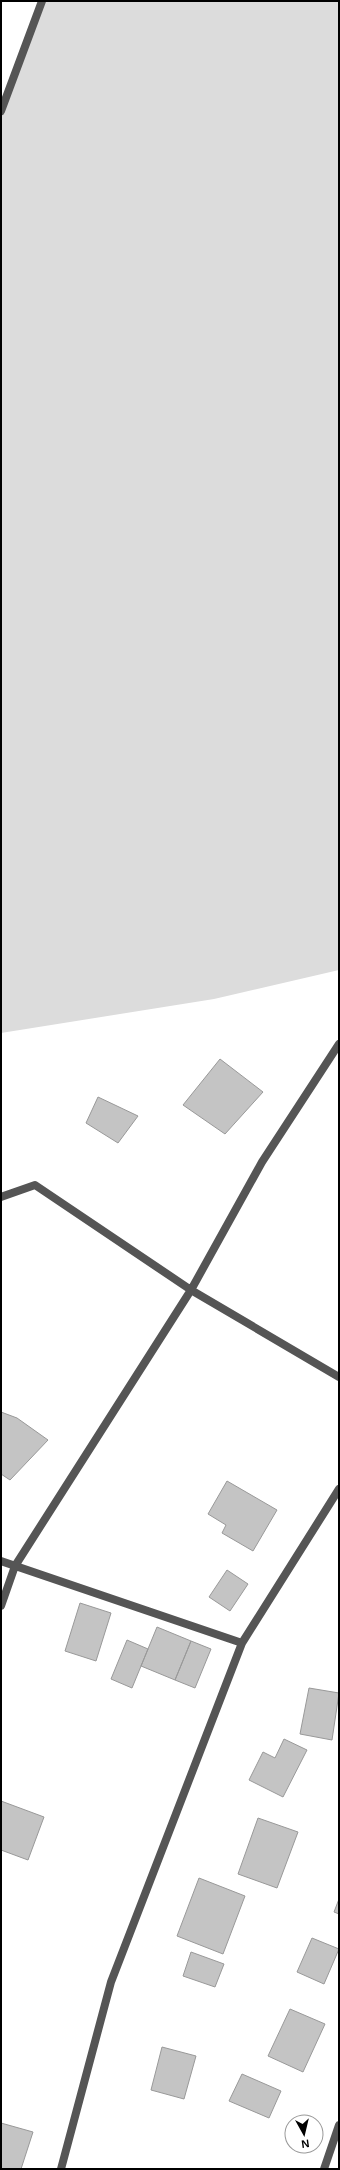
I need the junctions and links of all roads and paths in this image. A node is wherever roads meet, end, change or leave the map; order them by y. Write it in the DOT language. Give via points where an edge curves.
graph roads {
  1 [pos="42,1"];
  2 [pos="1,110"];
  3 [pos="339,1044"];
  4 [pos="1,1197"];
  5 [pos="191,1290"];
  6 [pos="339,1377"];
  7 [pos="339,1489"];
  8 [pos="1,1561"];
  9 [pos="15,1566"];
  10 [pos="1,1606"];
  11 [pos="242,1642"];
  12 [pos="339,2125"];
  13 [pos="61,2169"];
  14 [pos="324,2169"];
  1 -- 2 [label="street"];
  3 -- 5 [label="street" via="262,1162"];
  4 -- 5 [label="street" via="35,1185"];
  5 -- 6 [label="street"];
  5 -- 9 [label="street"];
  7 -- 11 [label="street"];
  8 -- 9 [label="street"];
  9 -- 10 [label="street"];
  9 -- 11 [label="street"];
  11 -- 13 [label="street" via="111,1982"];
  12 -- 14 [label="street"];
}
